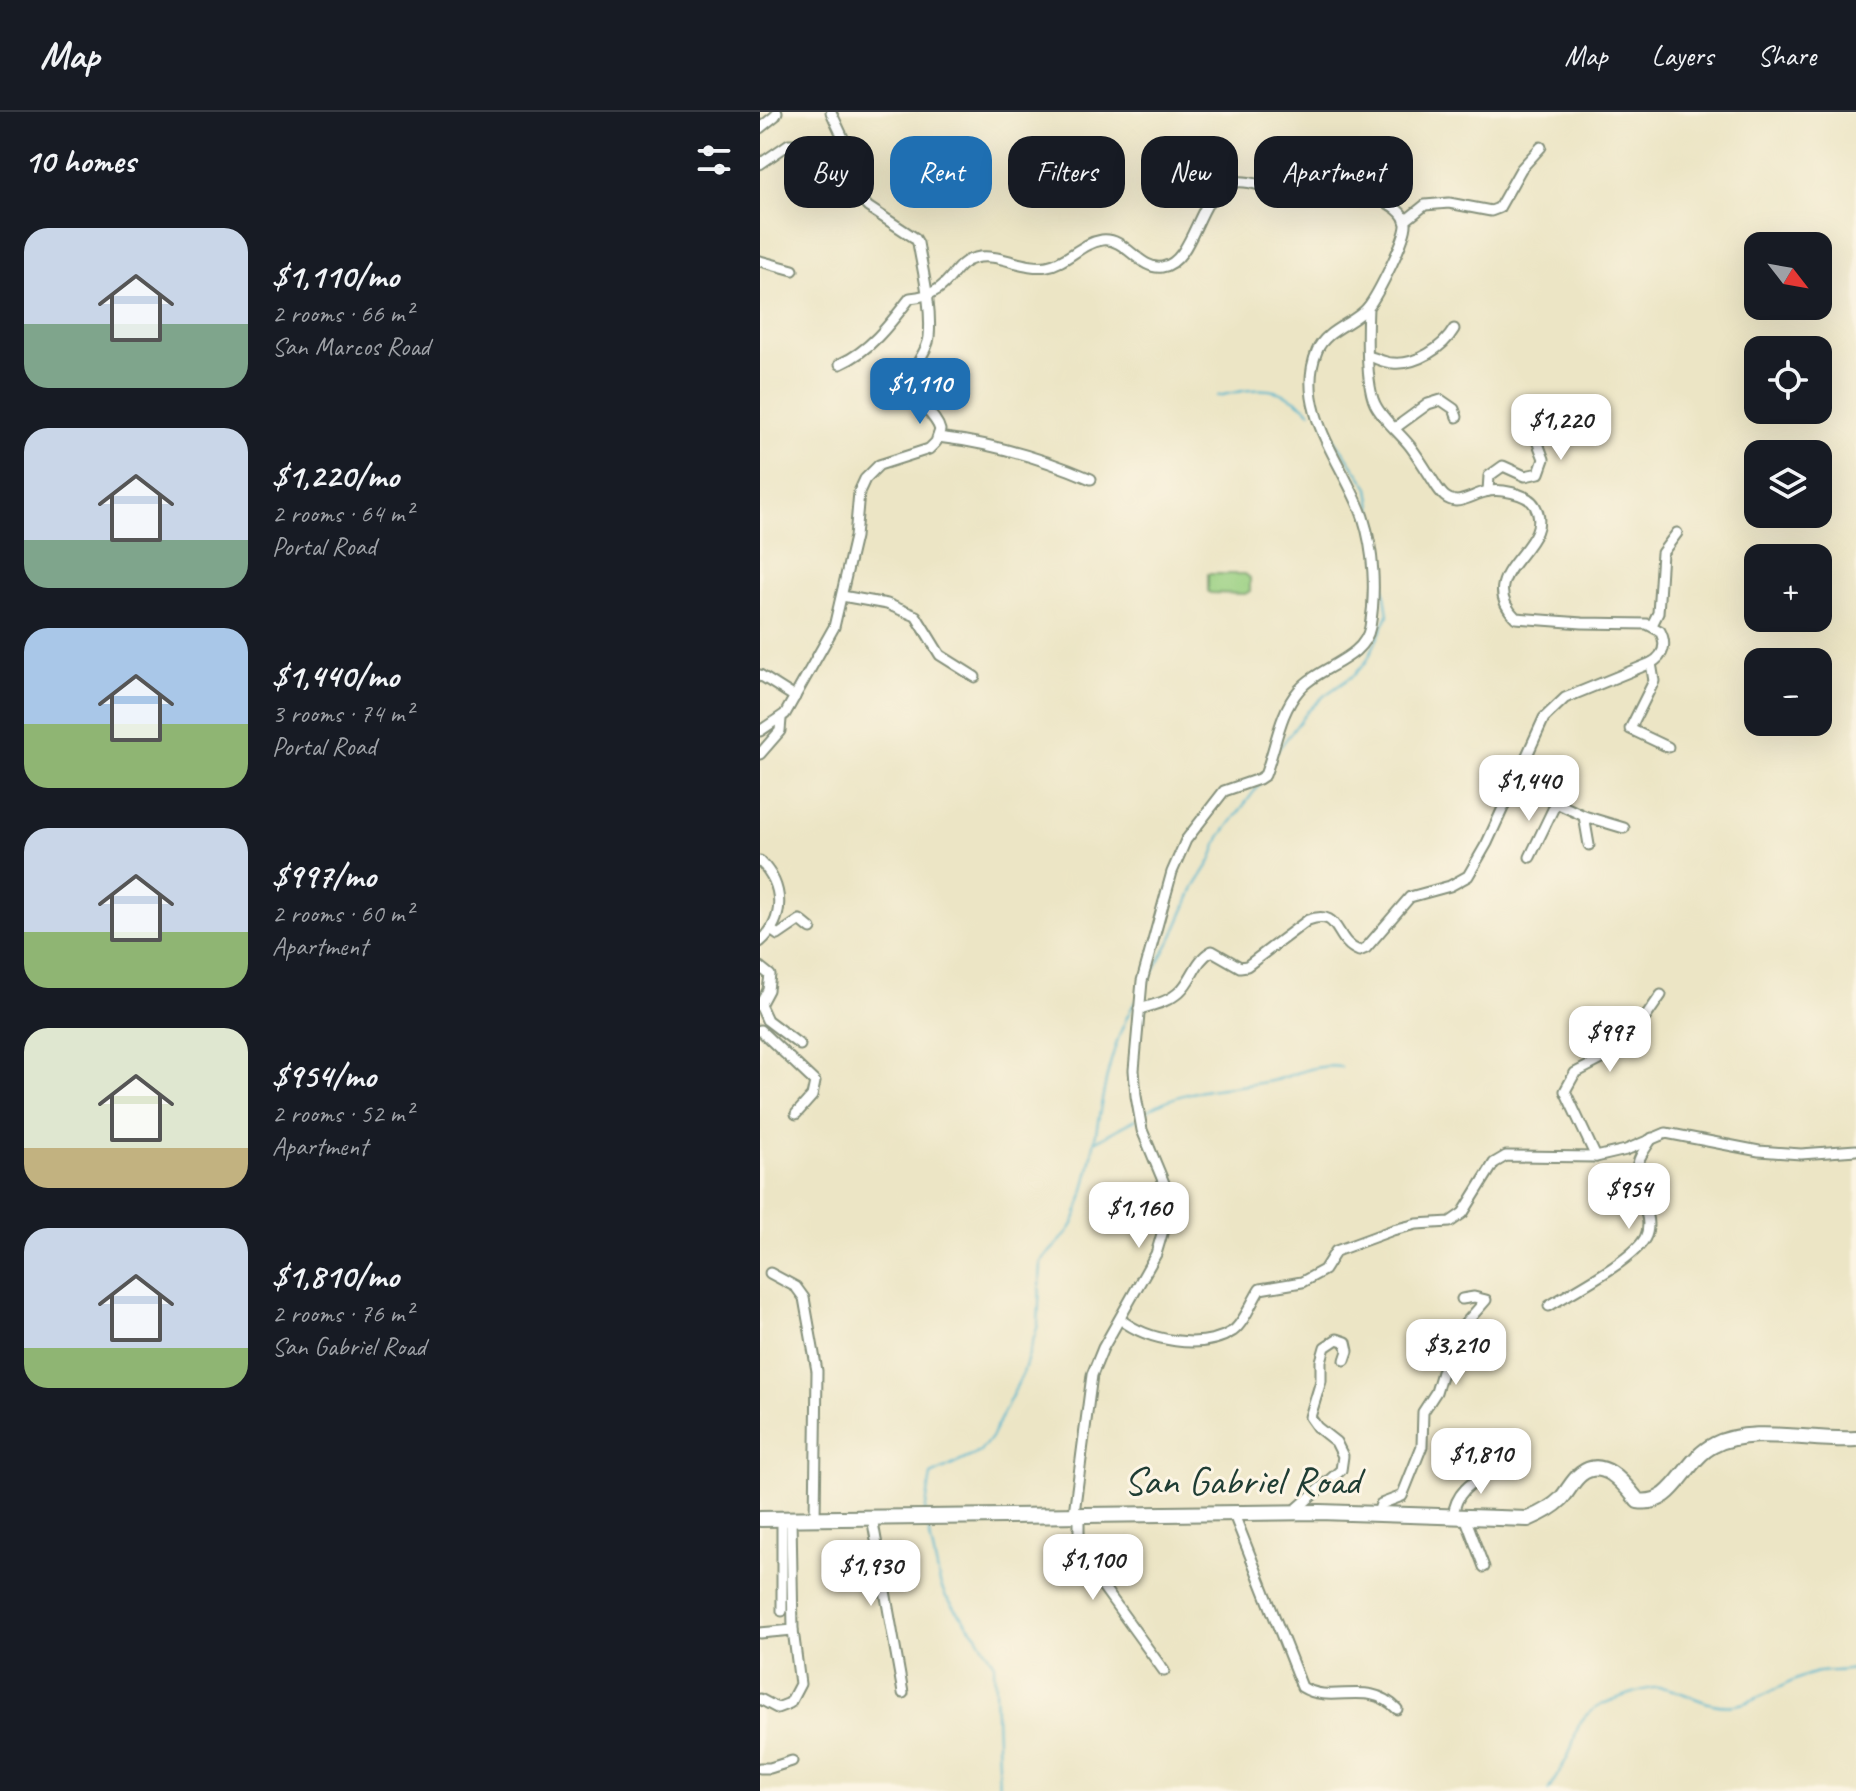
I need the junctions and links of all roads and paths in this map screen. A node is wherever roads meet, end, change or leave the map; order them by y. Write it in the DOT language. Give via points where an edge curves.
graph roads {
  1 [pos="777,112"];
  2 [pos="831,112"];
  3 [pos="760,128"];
  4 [pos="842,136"];
  5 [pos="784,147"];
  6 [pos="1541,147"];
  7 [pos="760,164"];
  8 [pos="870,208"];
  9 [pos="1405,221"];
  10 [pos="760,261"];
  11 [pos="793,270"];
  12 [pos="926,296"];
  13 [pos="1368,307"];
  14 [pos="1454,329"];
  15 [pos="1368,356"];
  16 [pos="840,364"];
  17 [pos="1577,408"];
  18 [pos="1457,417"];
  19 [pos="1395,428"];
  20 [pos="938,437"];
  21 [pos="1091,479"];
  22 [pos="1488,491"];
  23 [pos="1677,533"];
  24 [pos="842,596"];
  25 [pos="1652,625"];
  26 [pos="1651,663"];
  27 [pos="760,675"];
  28 [pos="975,677"];
  29 [pos="795,697"];
  30 [pos="781,719"];
  31 [pos="760,731"];
  32 [pos="1668,747"];
  33 [pos="760,754"];
  34 [pos="1514,783"];
  35 [pos="1556,803"];
  36 [pos="1584,816"];
  37 [pos="1624,828"];
  38 [pos="1589,845"];
  39 [pos="1530,857"];
  40 [pos="760,861"];
  41 [pos="811,929"];
  42 [pos="771,930"];
  43 [pos="760,942"];
  44 [pos="760,967"];
  45 [pos="1661,995"];
  46 [pos="1139,1009"];
  47 [pos="760,1030"];
  48 [pos="800,1045"];
  49 [pos="796,1114"];
  50 [pos="1652,1138"];
  51 [pos="1856,1150"];
  52 [pos="1596,1157"];
  53 [pos="770,1273"];
  54 [pos="1462,1299"];
  55 [pos="1549,1306"];
  56 [pos="1120,1319"];
  57 [pos="1345,1360"];
  58 [pos="1856,1439"];
  59 [pos="1494,1469"];
  60 [pos="1233,1512"];
  61 [pos="1293,1512"];
  62 [pos="1077,1513"];
  63 [pos="1378,1513"];
  64 [pos="872,1517"];
  65 [pos="1459,1517"];
  66 [pos="815,1518"];
  67 [pos="760,1519"];
  68 [pos="786,1519"];
  69 [pos="1484,1567"];
  70 [pos="782,1611"];
  71 [pos="793,1630"];
  72 [pos="760,1633"];
  73 [pos="1164,1671"];
  74 [pos="903,1693"];
  75 [pos="760,1699"];
  76 [pos="1397,1709"];
  77 [pos="792,1761"];
  78 [pos="760,1768"];
  1 -- 3 [label="street"];
  2 -- 4 [label="street"];
  5 -- 7 [label="street"];
  6 -- 9 [label="street" via="1499,208 1425,205"];
  8 -- 12 [label="street" via="915,238"];
  9 -- 12 [label="street" via="1381,200 1301,197 1247,183 1230,184 1212,197 1182,252 1167,266 1153,266 1120,244 1100,240 1044,267 976,257"];
  9 -- 13 [label="street" via="1399,247"];
  10 -- 11 [label="street"];
  12 -- 16 [label="street" via="910,298 856,357"];
  12 -- 20 [label="street" via="929,338 911,382 936,418"];
  13 -- 15 [label="street"];
  13 -- 46 [label="street" via="1322,343 1314,363 1313,395 1321,428 1362,514 1369,542 1368,634 1359,648 1298,691 1265,775 1224,791 1186,840 1172,872"];
  14 -- 15 [label="street" via="1417,360 1394,363"];
  15 -- 19 [label="street" via="1374,404"];
  17 -- 22 [label="street" via="1568,414 1547,409 1535,415 1532,428 1544,459 1539,473 1525,476 1503,466 1489,476"];
  18 -- 19 [label="street" via="1441,400"];
  19 -- 22 [label="street" via="1443,496 1455,501"];
  20 -- 21 [label="street" via="996,448"];
  20 -- 24 [label="street" via="929,449 879,465 865,479"];
  22 -- 25 [label="street" via="1523,495 1538,515 1537,530 1501,590 1505,606 1516,618"];
  23 -- 25 [label="street" via="1662,553 1658,613"];
  24 -- 28 [label="street" via="887,604 916,616 940,655"];
  24 -- 29 [label="street" via="834,627"];
  25 -- 26 [label="street" via="1664,643 1661,655"];
  26 -- 32 [label="street" via="1654,681 1630,729"];
  26 -- 34 [label="street" via="1552,707"];
  27 -- 29 [label="street"];
  29 -- 30 [label="street"];
  30 -- 31 [label="street"];
  30 -- 33 [label="street" via="780,731"];
  34 -- 35 [label="street"];
  34 -- 46 [label="street" via="1468,876 1410,897 1366,948 1349,947 1328,917 1319,916 1247,966 1212,951 1179,993"];
  35 -- 36 [label="street"];
  35 -- 39 [label="street"];
  36 -- 37 [label="street"];
  36 -- 38 [label="street"];
  40 -- 42 [label="street" via="774,879 780,901"];
  41 -- 42 [label="street" via="800,920 778,935"];
  42 -- 43 [label="street"];
  44 -- 48 [label="street" via="770,975 760,1005 767,1020"];
  45 -- 52 [label="street" via="1625,1047 1575,1073 1565,1091"];
  46 -- 56 [label="street" via="1136,1096 1142,1130 1164,1183 1167,1217 1156,1254"];
  47 -- 49 [label="street" via="815,1082 812,1096"];
  50 -- 51 [label="street" via="1666,1133 1801,1154"];
  50 -- 52 [label="street"];
  50 -- 55 [label="street" via="1638,1161 1646,1236 1630,1255"];
  52 -- 56 [label="street" via="1506,1156 1494,1163 1463,1213 1450,1222 1393,1230 1336,1251 1324,1270 1302,1282 1260,1289 1236,1329 1212,1340 1166,1338"];
  53 -- 66 [label="street" via="796,1287 804,1298 817,1371"];
  54 -- 63 [label="street" via="1486,1300 1464,1325 1459,1346 1446,1359 1423,1412 1422,1446 1402,1496 1381,1504"];
  56 -- 62 [label="street" via="1089,1387"];
  57 -- 61 [label="street" via="1346,1342 1337,1339 1325,1347 1310,1417 1336,1442 1343,1456 1341,1470"];
  58 -- 65 [label="street, San Gabriel Road" via="1736,1436 1698,1456 1664,1497 1650,1503 1638,1501 1608,1470 1593,1467 1580,1474 1560,1500 1528,1519"];
  59 -- 65 [label="street" via="1466,1486 1455,1500"];
  60 -- 61 [label="street, San Gabriel Road"];
  60 -- 62 [label="street, San Gabriel Road"];
  60 -- 76 [label="street" via="1302,1687 1311,1693 1367,1693 1388,1699"];
  61 -- 63 [label="street, San Gabriel Road"];
  62 -- 64 [label="street, San Gabriel Road"];
  62 -- 73 [label="street" via="1079,1542 1091,1570"];
  63 -- 65 [label="street, San Gabriel Road"];
  64 -- 66 [label="street, San Gabriel Road"];
  64 -- 74 [label="street"];
  65 -- 69 [label="street"];
  66 -- 68 [label="street, San Gabriel Road"];
  67 -- 68 [label="street, San Gabriel Road"];
  68 -- 70 [label="street"];
  68 -- 71 [label="street"];
  71 -- 72 [label="street"];
  71 -- 75 [label="street" via="800,1684 790,1703 777,1708"];
  77 -- 78 [label="street"];
}
